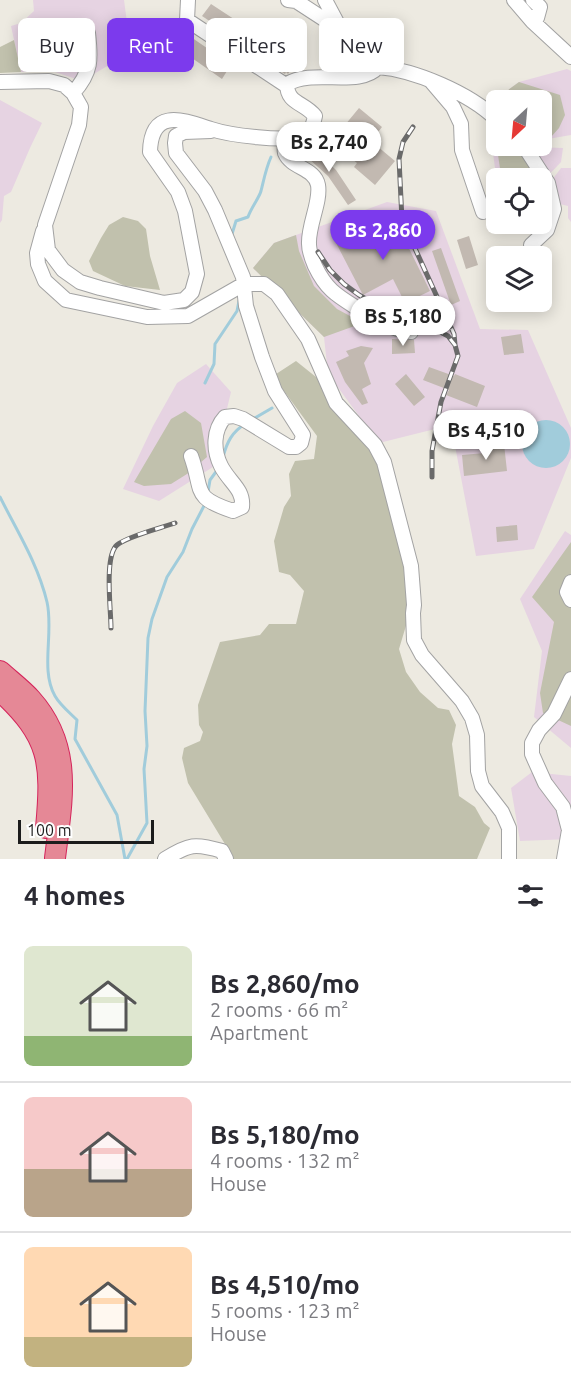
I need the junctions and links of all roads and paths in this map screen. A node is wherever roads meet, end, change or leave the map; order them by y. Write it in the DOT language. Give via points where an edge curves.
graph roads {
  1 [pos="188,0"];
  2 [pos="288,0"];
  3 [pos="325,0"];
  4 [pos="514,0"];
  5 [pos="533,0"];
  6 [pos="321,18"];
  7 [pos="334,18"];
  8 [pos="532,21"];
  9 [pos="571,57"];
  10 [pos="404,71"];
  11 [pos="87,72"];
  12 [pos="374,72"];
  13 [pos="430,80"];
  14 [pos="0,82"];
  15 [pos="287,86"];
  16 [pos="73,93"];
  17 [pos="486,111"];
  18 [pos="222,131"];
  19 [pos="285,139"];
  20 [pos="530,156"];
  21 [pos="483,212"];
  22 [pos="45,225"];
  23 [pos="531,245"];
  24 [pos="244,284"];
  25 [pos="411,332"];
  26 [pos="191,456"];
  27 [pos="571,582"];
  28 [pos="571,600"];
  29 [pos="0,671"];
  30 [pos="571,680"];
  31 [pos="0,691"];
  32 [pos="49,859"];
  33 [pos="165,859"];
  34 [pos="226,859"];
  35 [pos="509,859"];
  36 [pos="564,859"];
  1 -- 15 [label="lane" via="187,20"];
  2 -- 6 [label="lane"];
  3 -- 7 [label="lane"];
  4 -- 8 [label="lane"];
  5 -- 8 [label="lane" via="540,7"];
  8 -- 9 [label="lane"];
  10 -- 13 [label="lane"];
  11 -- 16 [label="lane"];
  12 -- 15 [label="lane" via="364,76 306,76"];
  13 -- 17 [label="lane"];
  13 -- 21 [label="lane" via="453,107 461,124 462,150"];
  14 -- 16 [label="lane" via="49,81"];
  15 -- 19 [label="lane" via="293,100 315,116 313,127 305,135"];
  16 -- 22 [label="lane" via="81,107 79,125"];
  18 -- 19 [label="lane"];
  18 -- 22 [label="lane" via="177,119 163,122 153,133 150,144 150,152 178,192 185,211 197,274 192,292 184,300 164,303 80,282 63,270 48,250"];
  18 -- 24 [label="lane" via="184,132 176,136 176,153 215,210"];
  19 -- 25 [label="lane" via="285,154 318,183 308,242 321,279 330,291 377,322"];
  20 -- 23 [label="lane" via="548,183 554,209 547,230"];
  22 -- 24 [label="lane" via="38,264 45,281 66,300 147,317 188,316"];
  24 -- 26 [label="lane" via="246,306 275,391 303,435 296,447 289,447 243,419 225,417 216,429 216,447 220,465 243,500 242,507 233,511 207,501 200,492"];
  24 -- 35 [label="lane" via="264,284 277,294 308,339 336,403 375,445 384,462 411,566 414,640 472,718 482,786 509,828"];
  27 -- 28 [label="lane" via="567,592"];
  29 -- 32 [label="highway" via="32,699 49,726 62,760 63,789"];
  30 -- 36 [label="lane" via="555,714 532,742 532,754 545,783 563,807 569,830"];
  31 -- 32 [label="highway" via="35,730 47,759"];
  33 -- 34 [label="lane" via="190,845 200,844 222,851"];
}
